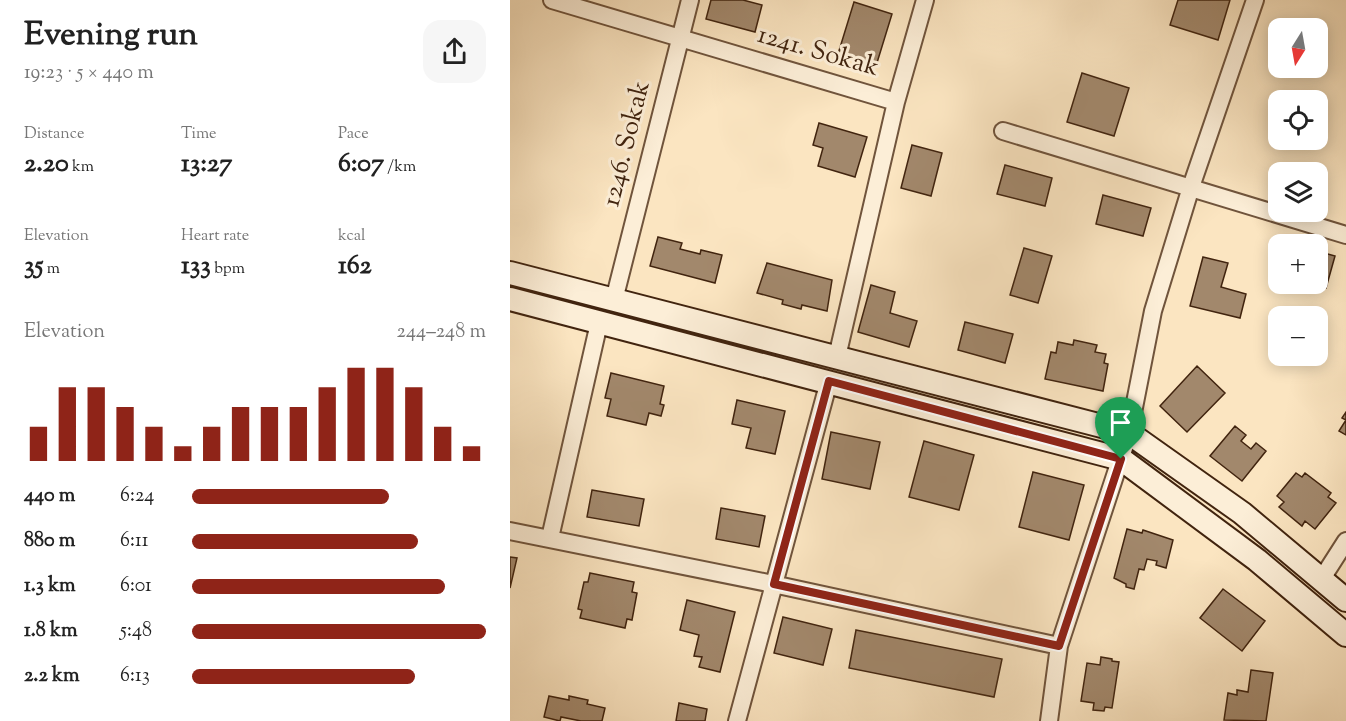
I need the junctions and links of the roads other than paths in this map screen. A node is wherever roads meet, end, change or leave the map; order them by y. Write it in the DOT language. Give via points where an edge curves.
graph roads {
  1 [pos="552,0"];
  2 [pos="690,0"];
  3 [pos="925,0"];
  4 [pos="1255,0"];
  5 [pos="571,2"];
  6 [pos="680,38"];
  7 [pos="896,102"];
  8 [pos="1003,131"];
  9 [pos="1191,187"];
  10 [pos="1346,235"];
  11 [pos="510,273"];
  12 [pos="510,299"];
  13 [pos="614,300"];
  14 [pos="599,323"];
  15 [pos="837,357"];
  16 [pos="829,381"];
  17 [pos="1129,433"];
  18 [pos="1121,459"];
  19 [pos="510,531"];
  20 [pos="550,538"];
  21 [pos="1346,541"];
  22 [pos="1321,580"];
  23 [pos="774,584"];
  24 [pos="1346,600"];
  25 [pos="1346,635"];
  26 [pos="1059,646"];
  27 [pos="737,721"];
  28 [pos="1049,721"];
  1 -- 5 [label="street, 1241. Sokak"];
  2 -- 6 [label="street, 1246. Sokak"];
  3 -- 7 [label="street"];
  4 -- 9 [label="street"];
  5 -- 6 [label="street, 1241. Sokak"];
  6 -- 7 [label="street, 1241. Sokak"];
  6 -- 13 [label="street, 1246. Sokak"];
  7 -- 15 [label="street"];
  8 -- 9 [label="street"];
  9 -- 10 [label="street"];
  9 -- 17 [label="street" via="1153,312"];
  11 -- 13 [label="main road"];
  12 -- 14 [label="main road"];
  13 -- 15 [label="main road"];
  14 -- 16 [label="main road"];
  14 -- 20 [label="street"];
  15 -- 17 [label="main road"];
  16 -- 18 [label="main road"];
  16 -- 23 [label="street"];
  17 -- 18 [label="street"];
  17 -- 22 [label="main road" via="1242,513"];
  18 -- 25 [label="main road" via="1257,560"];
  18 -- 26 [label="street"];
  19 -- 20 [label="street"];
  20 -- 23 [label="street"];
  21 -- 22 [label="street"];
  22 -- 24 [label="main road"];
  23 -- 26 [label="street"];
  23 -- 27 [label="street"];
  26 -- 28 [label="street"];
}
